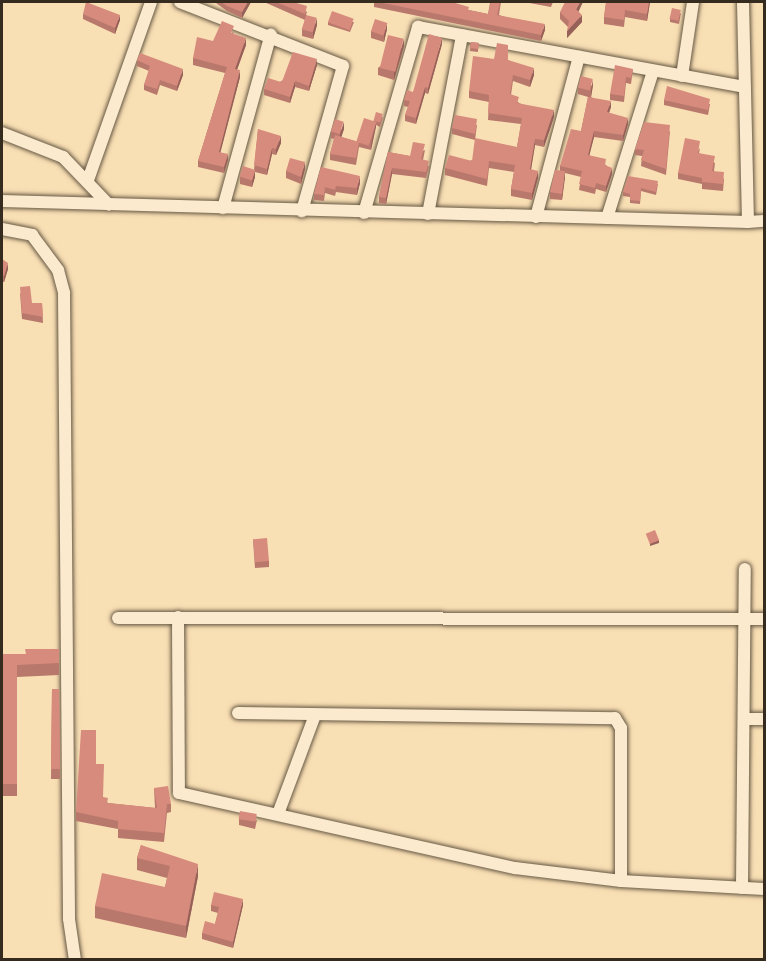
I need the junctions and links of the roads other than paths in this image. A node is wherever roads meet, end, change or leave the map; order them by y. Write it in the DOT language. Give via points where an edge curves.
graph roads {
  1 [pos="151,2"];
  2 [pos="180,2"];
  3 [pos="693,2"];
  4 [pos="743,2"];
  5 [pos="271,34"];
  6 [pos="462,35"];
  7 [pos="579,57"];
  8 [pos="653,71"];
  9 [pos="682,76"];
  10 [pos="744,87"];
  11 [pos="2,133"];
  12 [pos="88,180"];
  13 [pos="2,201"];
  14 [pos="109,205"];
  15 [pos="223,208"];
  16 [pos="302,211"];
  17 [pos="364,213"];
  18 [pos="428,214"];
  19 [pos="536,217"];
  20 [pos="607,218"];
  21 [pos="765,221"];
  22 [pos="748,222"];
  23 [pos="2,229"];
  24 [pos="745,569"];
  25 [pos="118,618"];
  26 [pos="178,618"];
  27 [pos="745,619"];
  28 [pos="765,619"];
  29 [pos="238,713"];
  30 [pos="315,715"];
  31 [pos="744,719"];
  32 [pos="765,719"];
  33 [pos="278,814"];
  34 [pos="621,881"];
  35 [pos="742,888"];
  36 [pos="765,889"];
  37 [pos="75,960"];
  1 -- 12 [label="street"];
  2 -- 5 [label="street"];
  3 -- 9 [label="street"];
  4 -- 10 [label="street"];
  5 -- 15 [label="street"];
  5 -- 16 [label="street" via="343,66"];
  6 -- 7 [label="street"];
  6 -- 17 [label="street" via="418,27"];
  6 -- 18 [label="street"];
  7 -- 8 [label="street"];
  7 -- 19 [label="street"];
  8 -- 9 [label="street"];
  8 -- 20 [label="street"];
  9 -- 10 [label="street"];
  10 -- 22 [label="street"];
  11 -- 12 [label="street" via="63,157"];
  12 -- 14 [label="street"];
  13 -- 14 [label="street"];
  14 -- 15 [label="street"];
  15 -- 16 [label="street"];
  16 -- 17 [label="street"];
  17 -- 18 [label="street"];
  18 -- 19 [label="street"];
  19 -- 20 [label="street"];
  20 -- 22 [label="street"];
  21 -- 22 [label="street"];
  23 -- 37 [label="street" via="32,235 58,270 64,293 69,919"];
  24 -- 27 [label="street"];
  25 -- 26 [label="street"];
  26 -- 27 [label="street"];
  26 -- 33 [label="street" via="180,793"];
  27 -- 28 [label="street"];
  27 -- 31 [label="street"];
  29 -- 30 [label="street"];
  30 -- 33 [label="street"];
  30 -- 34 [label="street" via="615,718 621,728"];
  31 -- 32 [label="street"];
  31 -- 35 [label="street"];
  33 -- 34 [label="street" via="515,868"];
  34 -- 35 [label="street"];
  35 -- 36 [label="street"];
}
